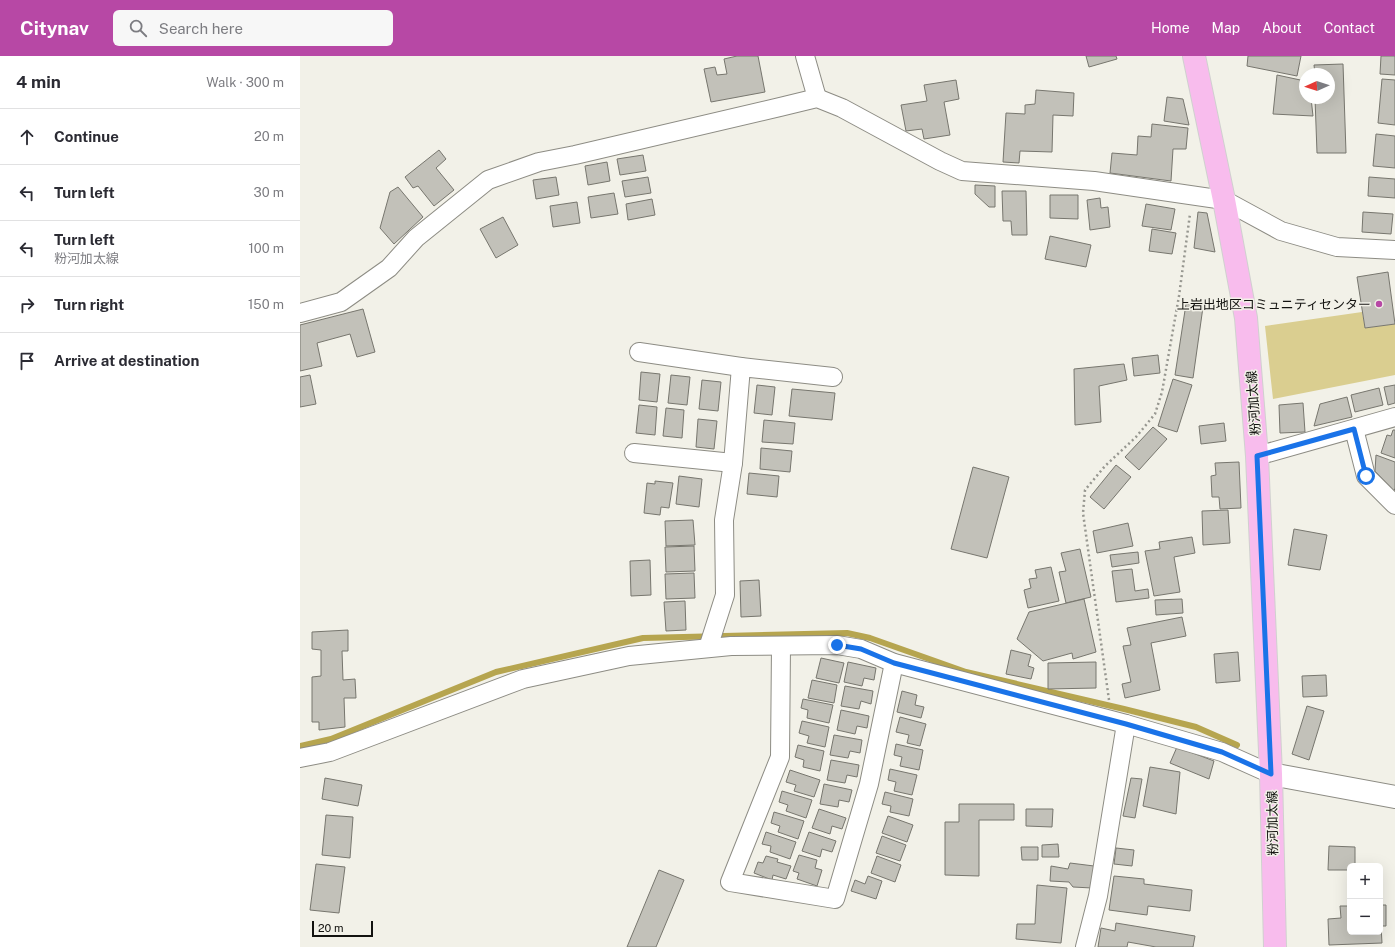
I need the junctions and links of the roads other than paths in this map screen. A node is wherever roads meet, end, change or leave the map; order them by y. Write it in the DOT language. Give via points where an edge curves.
graph roads {
  1 [pos="805,56"];
  2 [pos="1194,56"];
  3 [pos="817,98"];
  4 [pos="1224,200"];
  5 [pos="1395,250"];
  6 [pos="300,313"];
  7 [pos="639,352"];
  8 [pos="741,367"];
  9 [pos="834,377"];
  10 [pos="1395,417"];
  11 [pos="1354,429"];
  12 [pos="634,453"];
  13 [pos="1257,456"];
  14 [pos="733,463"];
  15 [pos="1395,506"];
  16 [pos="781,646"];
  17 [pos="708,648"];
  18 [pos="894,663"];
  19 [pos="1119,722"];
  20 [pos="300,758"];
  21 [pos="1271,774"];
  22 [pos="1395,797"];
  23 [pos="1085,947"];
  24 [pos="1276,947"];
  1 -- 3 [label="street"];
  2 -- 4 [label="main road, 粉河加太線"];
  3 -- 4 [label="street" via="842,108 962,171 1094,181"];
  3 -- 6 [label="street" via="539,162 488,180 416,238 383,273 341,302"];
  4 -- 5 [label="street" via="1281,231 1337,247"];
  4 -- 13 [label="main road, 粉河加太線" via="1246,318"];
  7 -- 8 [label="street"];
  8 -- 9 [label="street"];
  8 -- 14 [label="street"];
  10 -- 11 [label="street"];
  11 -- 13 [label="street"];
  11 -- 15 [label="street" via="1366,476"];
  12 -- 14 [label="street"];
  13 -- 21 [label="main road, 粉河加太線"];
  14 -- 17 [label="street" via="724,520 724,595"];
  16 -- 17 [label="street"];
  16 -- 18 [label="street" via="837,645 861,649"];
  16 -- 18 [label="street" via="780,756 730,882 835,899 870,784"];
  17 -- 20 [label="street" via="629,656 523,680 330,752"];
  18 -- 19 [label="street"];
  19 -- 21 [label="street" via="1222,752"];
  19 -- 23 [label="street" via="1098,896"];
  21 -- 22 [label="main road"];
  21 -- 24 [label="main road, 粉河加太線"];
}
